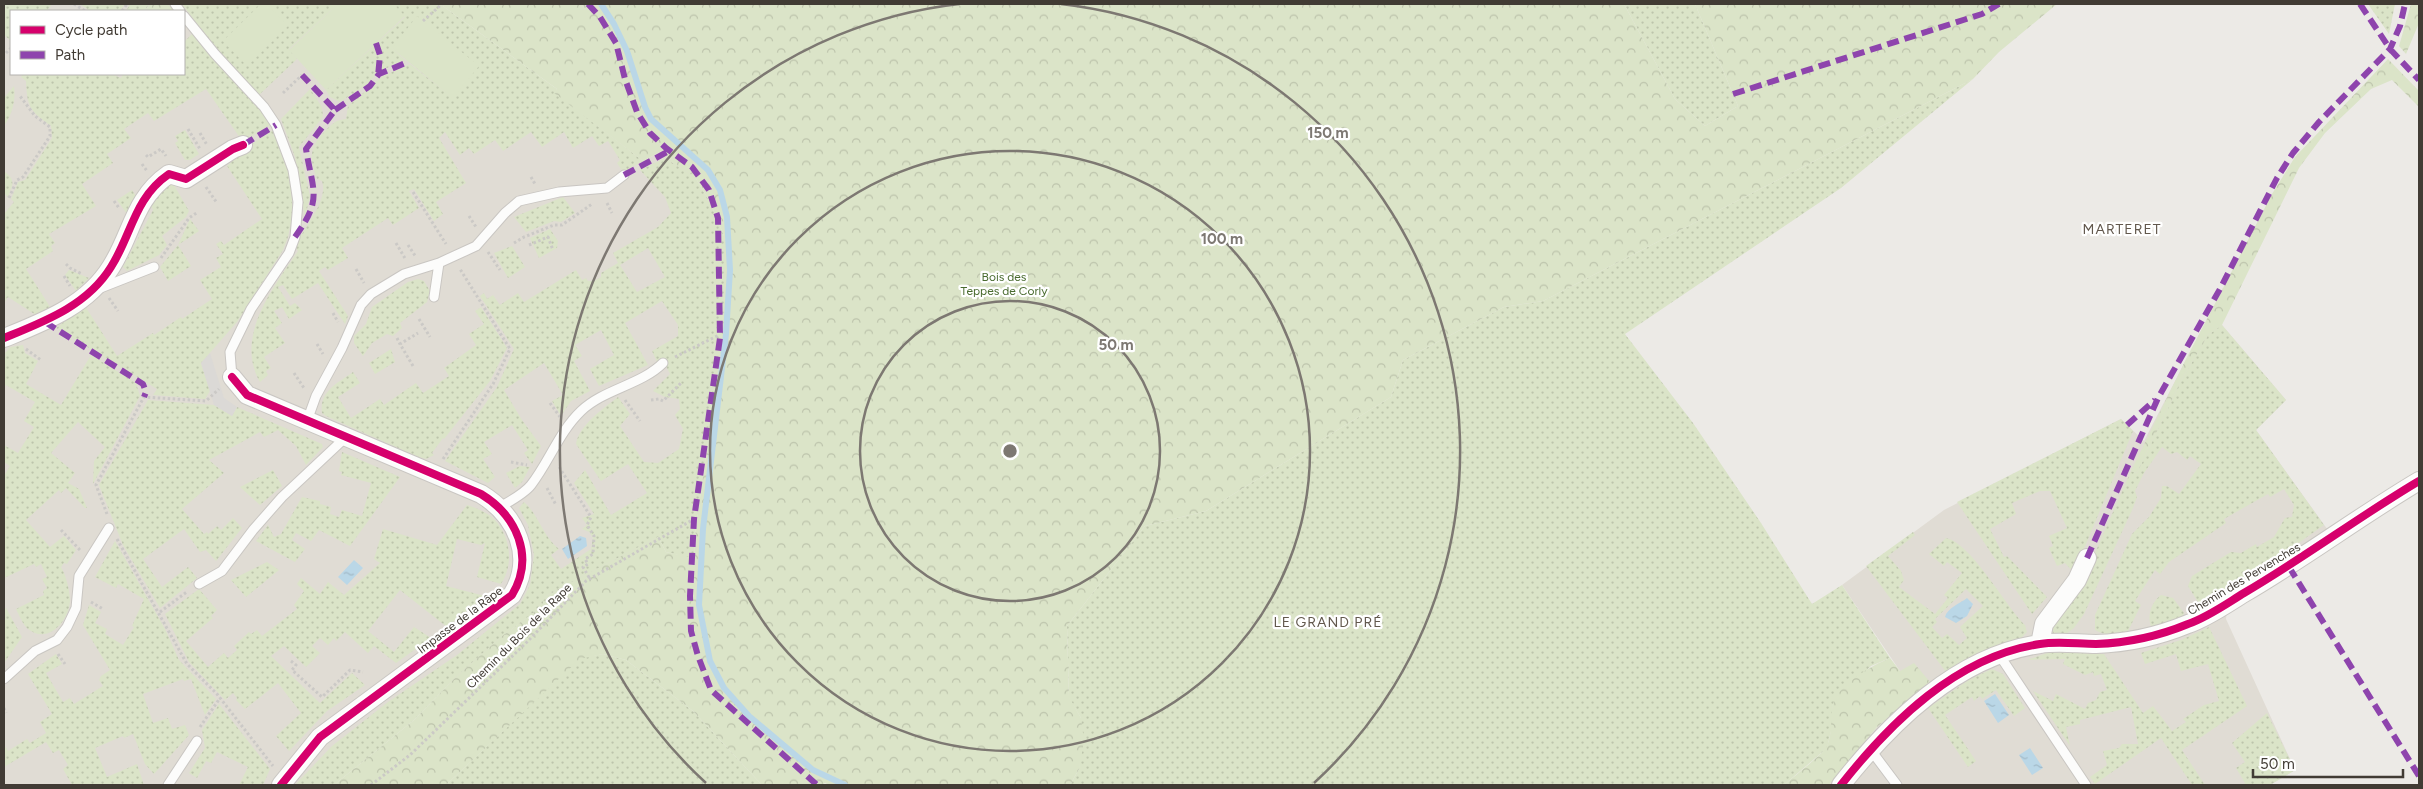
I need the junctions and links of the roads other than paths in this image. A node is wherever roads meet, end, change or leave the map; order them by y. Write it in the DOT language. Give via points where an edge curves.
graph roads {
  1 [pos="185,17"];
  2 [pos="243,146"];
  3 [pos="624,175"];
  4 [pos="439,263"];
  5 [pos="154,267"];
  6 [pos="90,291"];
  7 [pos="434,296"];
  8 [pos="4,338"];
  9 [pos="663,363"];
  10 [pos="232,377"];
  11 [pos="307,421"];
  12 [pos="346,438"];
  13 [pos="2419,481"];
  14 [pos="500,507"];
  15 [pos="110,527"];
  16 [pos="2088,558"];
  17 [pos="199,584"];
  18 [pos="2040,644"];
  19 [pos="2002,654"];
  20 [pos="4,679"];
  21 [pos="196,737"];
  22 [pos="1870,749"];
  23 [pos="283,783"];
  24 [pos="168,785"];
  25 [pos="1841,785"];
  26 [pos="1897,785"];
  27 [pos="2086,785"];
  1 -- 10 [label="lane" via="276,125 293,170 298,202 297,223 289,252 251,309 230,352"];
  2 -- 6 [label="street" via="233,149 186,180 169,174 155,184 146,194 111,268"];
  3 -- 4 [label="lane" via="607,188 559,192 519,201 476,246"];
  4 -- 7 [label="lane"];
  4 -- 11 [label="lane" via="404,274 371,294 361,306"];
  5 -- 6 [label="lane"];
  6 -- 8 [label="street" via="45,322"];
  9 -- 14 [label="lane" via="656,370 581,411 530,486"];
  10 -- 11 [label="street, Impasse de la Râpe" via="247,395"];
  11 -- 12 [label="street, Impasse de la Râpe"];
  12 -- 14 [label="street, Impasse de la Râpe" via="482,494"];
  12 -- 17 [label="lane" via="282,497 222,571"];
  13 -- 18 [label="street, Chemin des Pervenches" via="2289,567 2189,624 2122,642"];
  14 -- 23 [label="street, Impasse de la Râpe" via="514,528 522,554 521,574 512,595 320,737"];
  15 -- 20 [label="lane" via="79,576 76,608 67,627 57,640 35,651"];
  16 -- 18 [label="street" via="2077,580 2044,624"];
  18 -- 19 [label="street, Chemin des Pervenches"];
  19 -- 22 [label="street, Chemin des Pervenches" via="1946,682"];
  19 -- 27 [label="lane" via="2004,662"];
  21 -- 24 [label="lane"];
  22 -- 25 [label="street, Chemin des Pervenches"];
  22 -- 26 [label="lane"];
}
